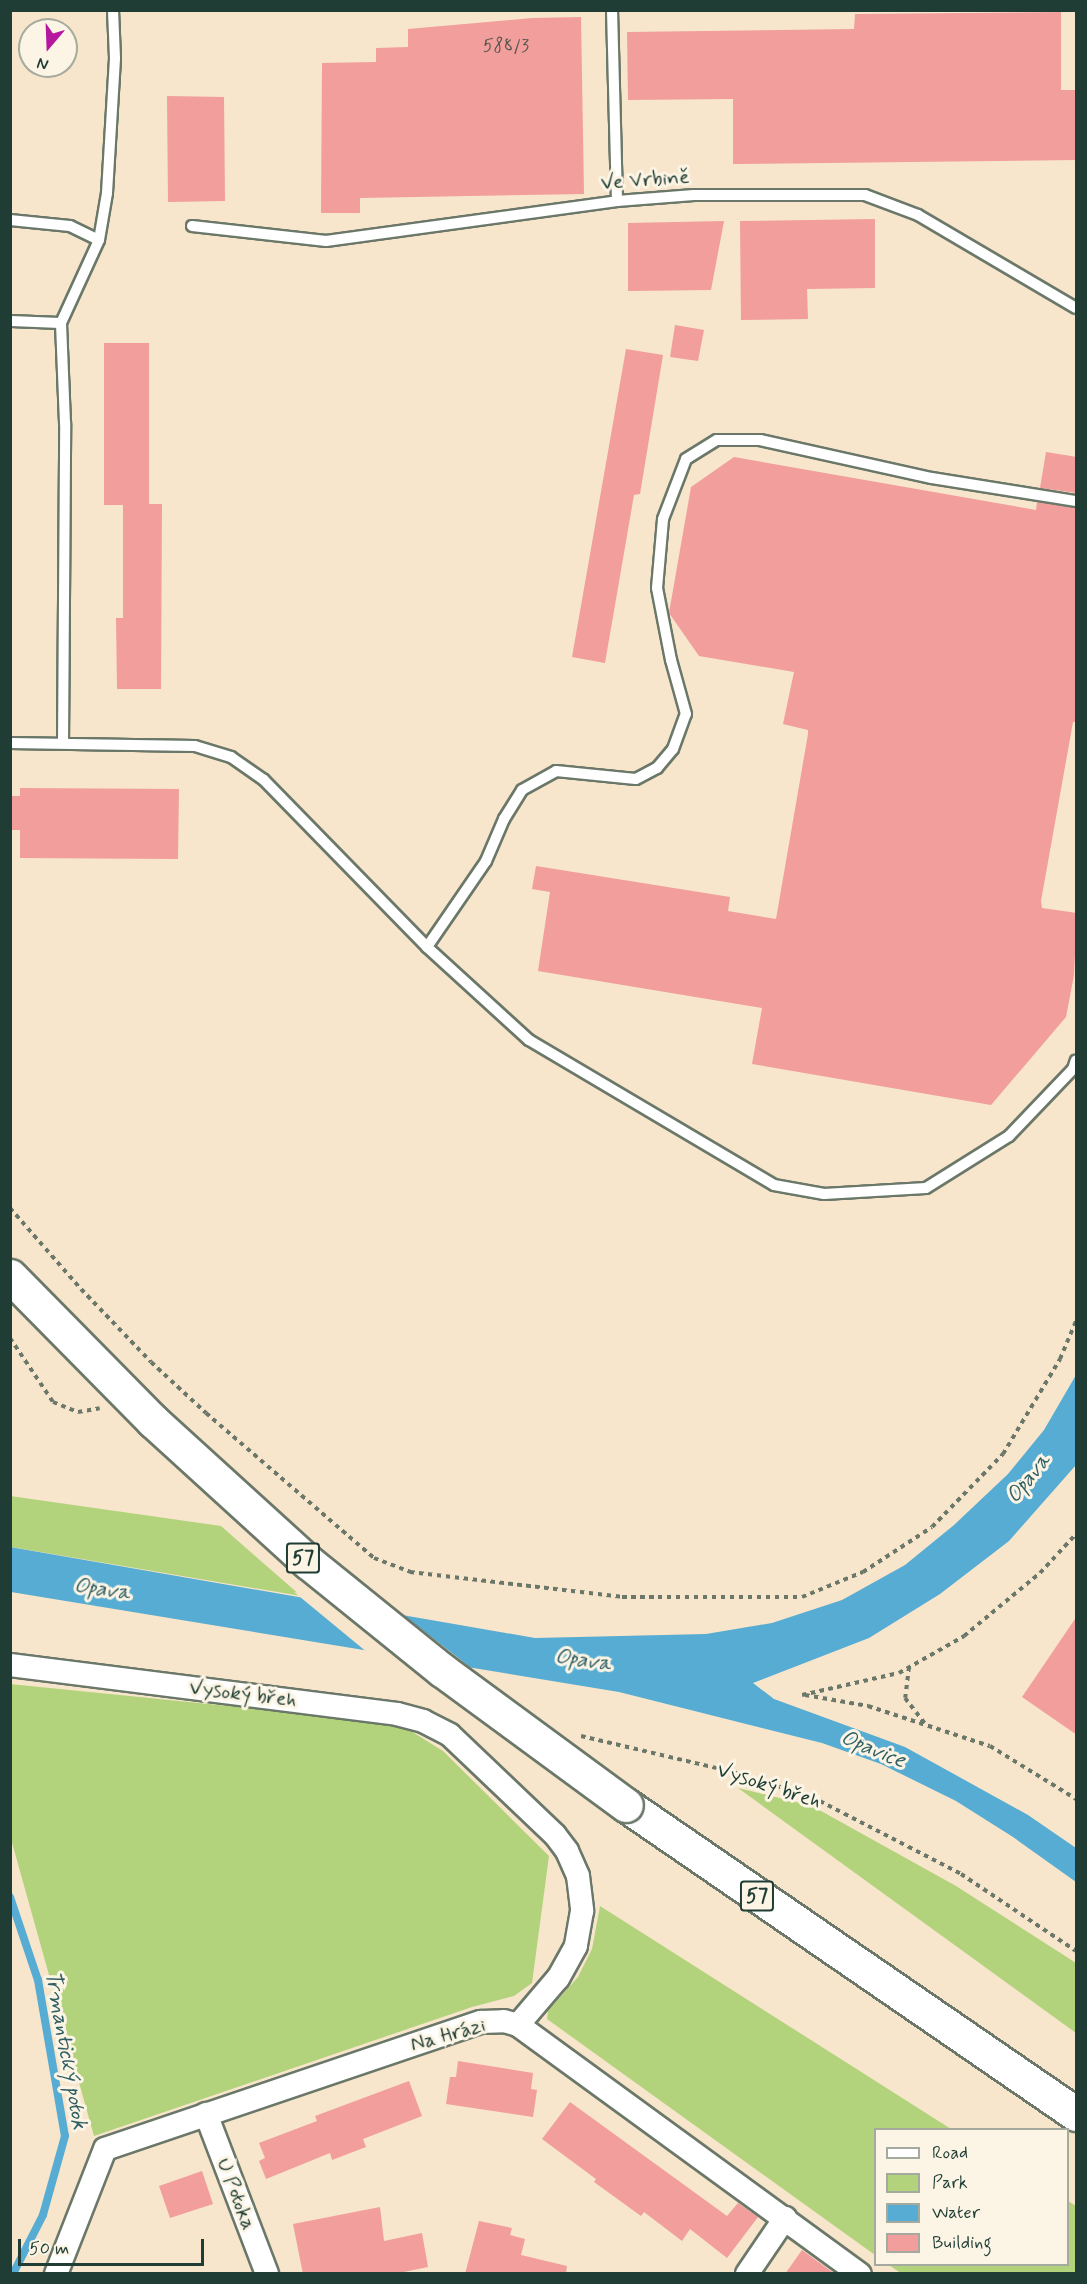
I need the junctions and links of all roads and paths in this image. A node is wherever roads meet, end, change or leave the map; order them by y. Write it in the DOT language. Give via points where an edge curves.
graph roads {
  1 [pos="113,10"];
  2 [pos="612,10"];
  3 [pos="617,201"];
  4 [pos="10,220"];
  5 [pos="192,226"];
  6 [pos="99,240"];
  7 [pos="1077,308"];
  8 [pos="10,321"];
  9 [pos="61,323"];
  10 [pos="1077,501"];
  11 [pos="10,743"];
  12 [pos="63,743"];
  13 [pos="427,947"];
  14 [pos="1077,1060"];
  15 [pos="10,1208"];
  16 [pos="10,1275"];
  17 [pos="1077,1321"];
  18 [pos="1077,1534"];
  19 [pos="10,1665"];
  20 [pos="909,1667"];
  21 [pos="925,1725"];
  22 [pos="578,1736"];
  23 [pos="1077,1799"];
  24 [pos="1077,1951"];
  25 [pos="518,2025"];
  26 [pos="206,2114"];
  27 [pos="1077,2114"];
  28 [pos="785,2218"];
  29 [pos="56,2274"];
  30 [pos="267,2274"];
  31 [pos="747,2274"];
  32 [pos="860,2274"];
  1 -- 6 [label="lane" via="115,58 108,180"];
  2 -- 3 [label="lane"];
  3 -- 5 [label="lane, Ve Vrbině" via="326,241"];
  3 -- 7 [label="lane, Ve Vrbině" via="694,195 865,195 918,215"];
  4 -- 6 [label="lane" via="70,226"];
  6 -- 9 [label="lane"];
  8 -- 9 [label="lane"];
  9 -- 12 [label="lane" via="65,423"];
  10 -- 13 [label="lane" via="932,478 760,440 717,440 686,459 663,519 657,588 686,714 673,749 657,768 636,779 556,771 522,790 486,861"];
  11 -- 12 [label="lane"];
  12 -- 13 [label="lane" via="195,746 231,757 264,780"];
  13 -- 14 [label="lane" via="529,1040 774,1185 824,1194 926,1188 1009,1136 1073,1069"];
  15 -- 17 [label="path" via="151,1362 374,1558 410,1572 622,1597 802,1597 863,1572 932,1527 1003,1454 1060,1359"];
  16 -- 27 [label="main road, 57, bridge" via="153,1421 300,1555 442,1670 626,1805"];
  18 -- 20 [label="path" via="1040,1573 963,1636"];
  19 -- 25 [label="street, Vysoký břeh" via="397,1714 423,1720 450,1735 555,1835 578,1876 582,1911 576,1946 562,1971"];
  20 -- 21 [label="path" via="905,1698"];
  20 -- 21 [label="path" via="899,1673 802,1695 868,1706"];
  21 -- 23 [label="path" via="990,1746"];
  22 -- 24 [label="path, Vysoký břeh" via="733,1772 812,1797 961,1874"];
  25 -- 26 [label="street, Na Hrázi" via="504,2020 481,2022"];
  25 -- 28 [label="street, Na Hrázi"];
  26 -- 29 [label="street, Na Hrázi" via="105,2149"];
  26 -- 30 [label="street, U Potoka"];
  28 -- 31 [label="street"];
  28 -- 32 [label="street, Na Hrázi"];
}
